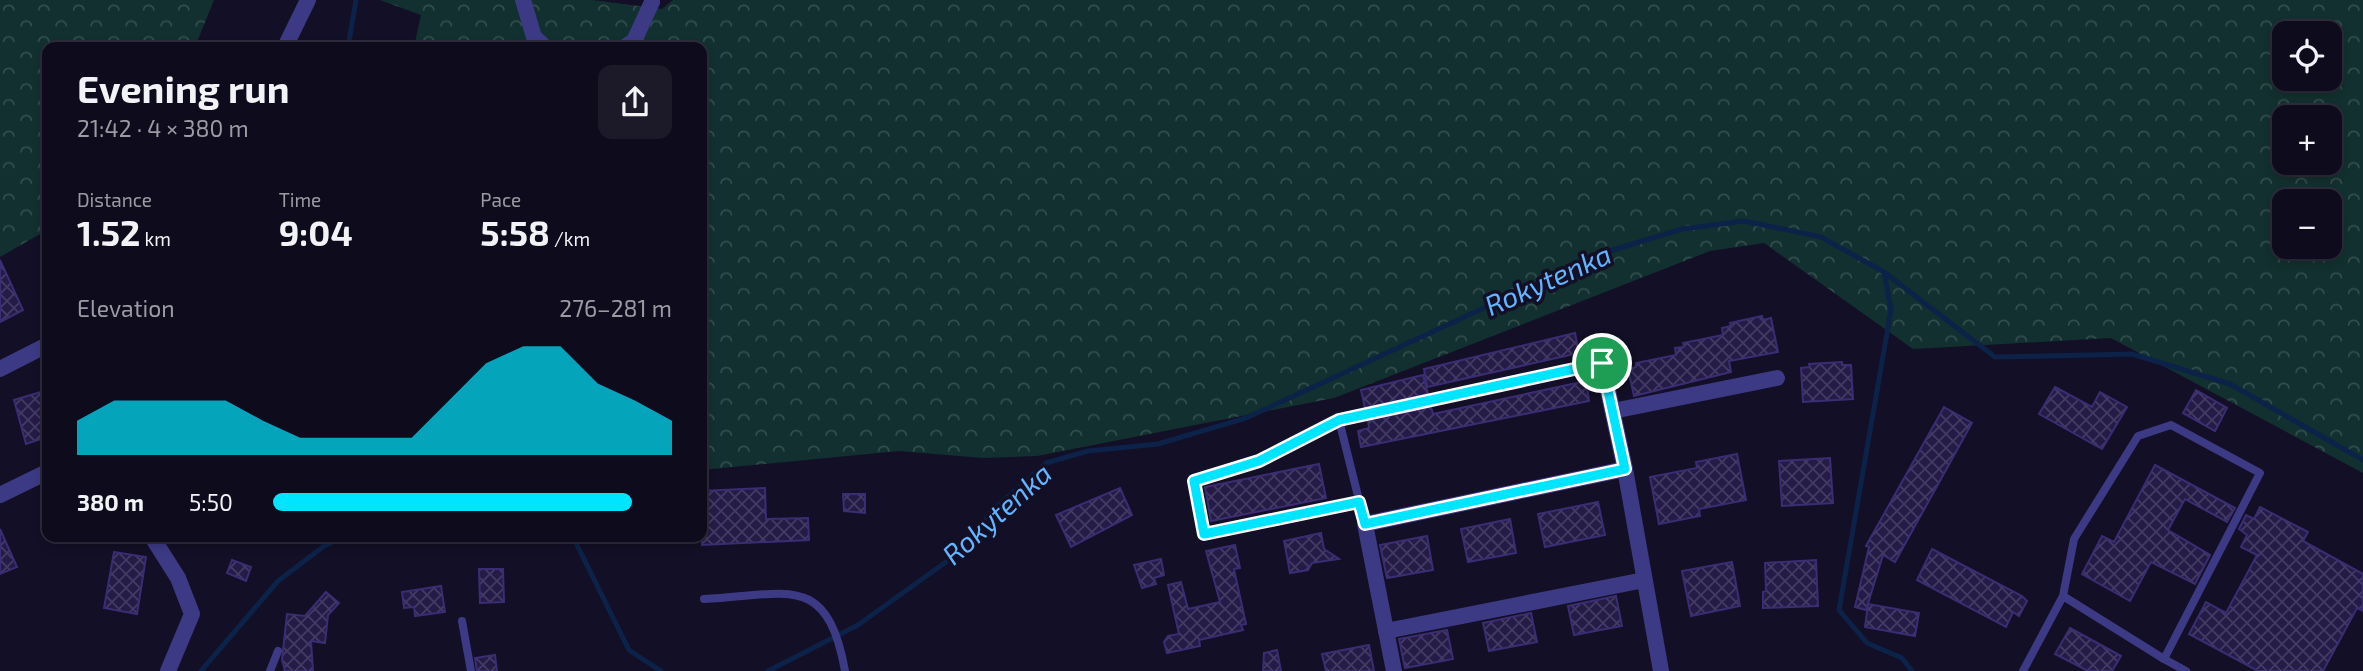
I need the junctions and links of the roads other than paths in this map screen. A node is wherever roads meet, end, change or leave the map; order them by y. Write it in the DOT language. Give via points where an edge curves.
graph roads {
  1 [pos="307,0"];
  2 [pos="523,0"];
  3 [pos="652,2"];
  4 [pos="287,42"];
  5 [pos="540,42"];
  6 [pos="632,42"];
  7 [pos="42,348"];
  8 [pos="1602,363"];
  9 [pos="0,369"];
  10 [pos="1777,378"];
  11 [pos="1613,411"];
  12 [pos="1339,420"];
  13 [pos="1625,469"];
  14 [pos="42,474"];
  15 [pos="0,495"];
  16 [pos="1359,502"];
  17 [pos="1365,524"];
  18 [pos="155,542"];
  19 [pos="1644,580"];
  20 [pos="2063,596"];
  21 [pos="704,599"];
  22 [pos="462,621"];
  23 [pos="1386,631"];
  24 [pos="278,651"];
  25 [pos="2164,659"];
  26 [pos="168,671"];
  27 [pos="270,671"];
  28 [pos="471,671"];
  29 [pos="845,671"];
  30 [pos="1394,671"];
  31 [pos="1661,671"];
  32 [pos="2023,671"];
  33 [pos="2186,671"];
  1 -- 4 [label="street"];
  2 -- 5 [label="street"];
  3 -- 6 [label="street"];
  7 -- 9 [label="street"];
  8 -- 11 [label="street"];
  8 -- 12 [label="lane"];
  10 -- 11 [label="street"];
  11 -- 13 [label="street"];
  12 -- 16 [label="lane"];
  12 -- 16 [label="lane" via="1259,461 1194,481 1204,534"];
  13 -- 17 [label="street"];
  13 -- 19 [label="street"];
  14 -- 15 [label="street"];
  16 -- 17 [label="lane"];
  17 -- 23 [label="street"];
  18 -- 26 [label="street" via="178,578 192,614"];
  19 -- 23 [label="street"];
  19 -- 31 [label="street"];
  20 -- 25 [label="lane"];
  20 -- 25 [label="lane" via="2074,539 2138,436 2171,425 2260,473"];
  20 -- 32 [label="lane"];
  21 -- 29 [label="lane" via="806,597 834,624"];
  22 -- 28 [label="lane"];
  23 -- 30 [label="street"];
  24 -- 27 [label="lane"];
  25 -- 33 [label="lane"];
}
